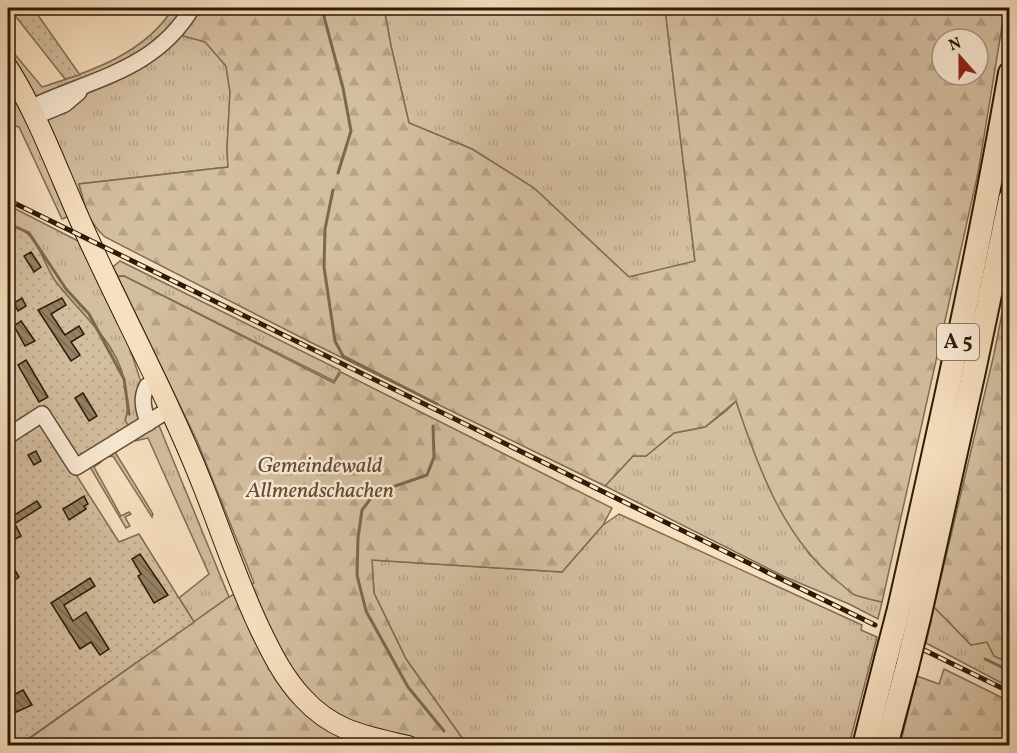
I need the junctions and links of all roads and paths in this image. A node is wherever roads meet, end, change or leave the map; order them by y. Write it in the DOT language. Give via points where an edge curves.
graph roads {
  1 [pos="192,8"];
  2 [pos="8,68"];
  3 [pos="1010,73"];
  4 [pos="86,86"];
  5 [pos="65,104"];
  6 [pos="32,113"];
  7 [pos="44,140"];
  8 [pos="1010,199"];
  9 [pos="147,386"];
  10 [pos="170,409"];
  11 [pos="148,423"];
  12 [pos="8,436"];
  13 [pos="909,614"];
  14 [pos="897,663"];
  15 [pos="408,746"];
  16 [pos="864,746"];
  17 [pos="886,746"];
  1 -- 4 [label="street" via="151,53"];
  2 -- 6 [label="main road"];
  3 -- 13 [label="highway, A 5"];
  4 -- 5 [label="street"];
  4 -- 6 [label="street" via="58,95"];
  5 -- 6 [label="street"];
  5 -- 7 [label="street"];
  6 -- 7 [label="main road"];
  7 -- 10 [label="main road"];
  8 -- 13 [label="highway, A 5" via="974,371"];
  9 -- 11 [label="street" via="143,406"];
  10 -- 11 [label="street"];
  10 -- 15 [label="main road" via="241,588 287,680 327,719 354,734"];
  11 -- 12 [label="street" via="76,467 42,414"];
  13 -- 14 [label="highway, A 5, bridge"];
  14 -- 16 [label="highway, A 5"];
  14 -- 17 [label="highway, A 5"];
}
